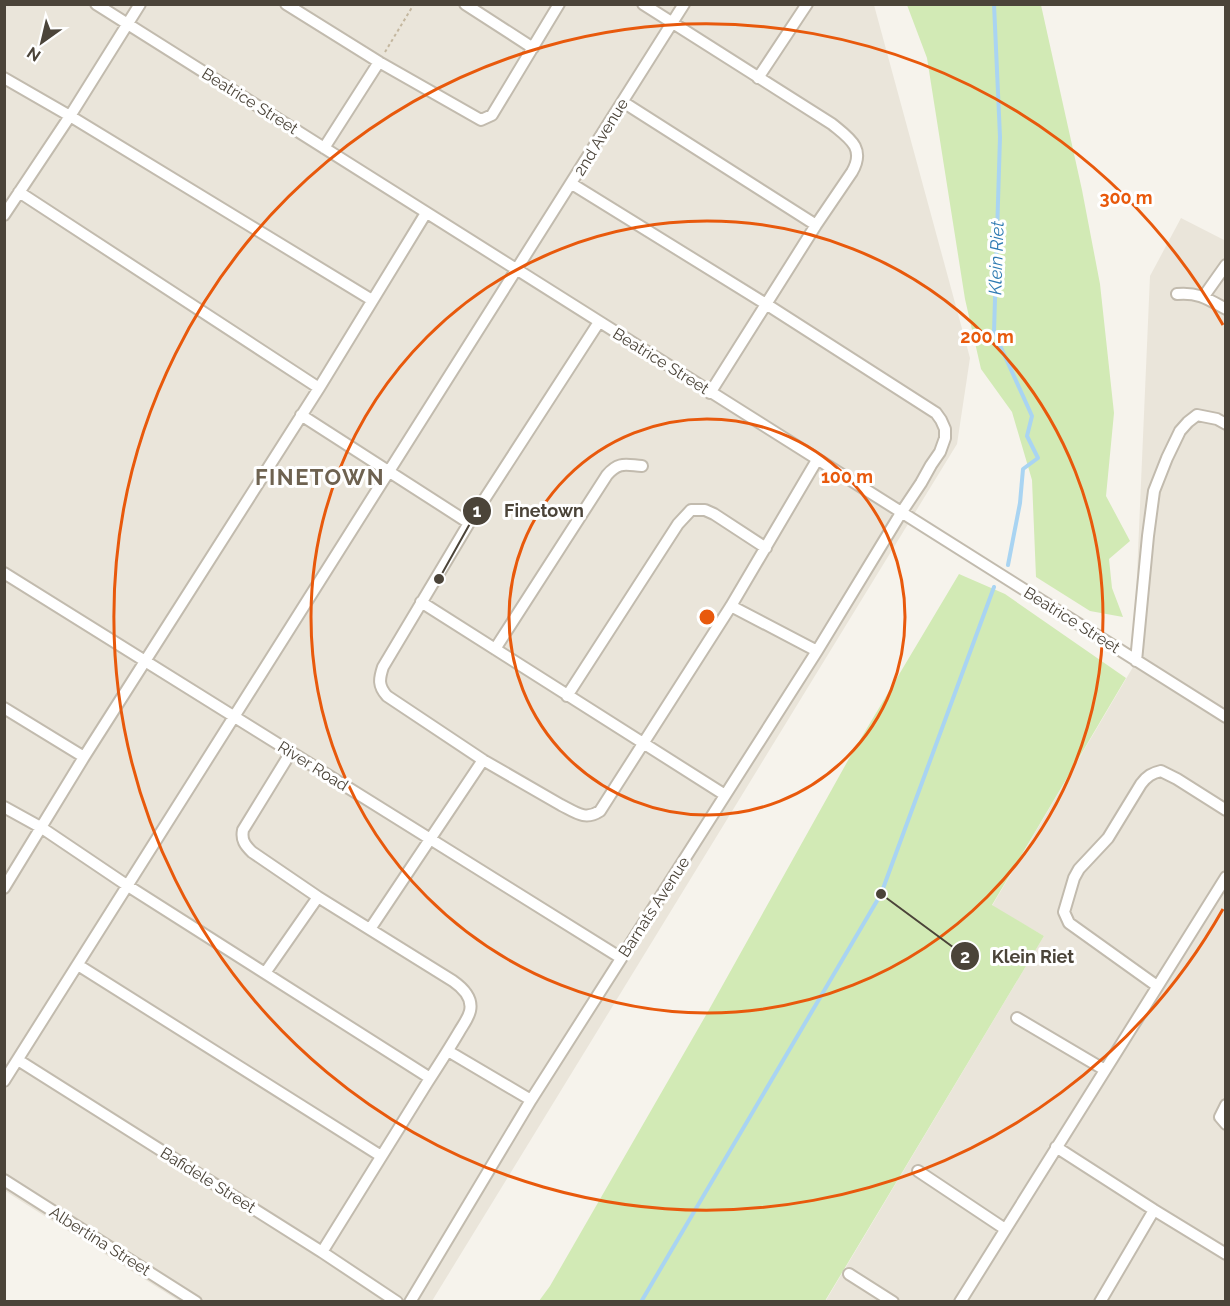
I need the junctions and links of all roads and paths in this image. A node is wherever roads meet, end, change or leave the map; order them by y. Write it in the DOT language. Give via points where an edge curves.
graph roads {
  1 [pos="96,4"];
  2 [pos="140,4"];
  3 [pos="286,4"];
  4 [pos="414,4"];
  5 [pos="465,4"];
  6 [pos="559,4"];
  7 [pos="643,4"];
  8 [pos="684,4"];
  9 [pos="807,4"];
  10 [pos="672,23"];
  11 [pos="128,25"];
  12 [pos="533,48"];
  13 [pos="379,62"];
  14 [pos="4,78"];
  15 [pos="758,78"];
  16 [pos="623,102"];
  17 [pos="70,116"];
  18 [pos="324,148"];
  19 [pos="572,184"];
  20 [pos="20,192"];
  21 [pos="426,213"];
  22 [pos="4,215"];
  23 [pos="816,225"];
  24 [pos="1226,266"];
  25 [pos="517,270"];
  26 [pos="1177,294"];
  27 [pos="1204,296"];
  28 [pos="372,300"];
  29 [pos="766,304"];
  30 [pos="1226,309"];
  31 [pos="598,322"];
  32 [pos="319,388"];
  33 [pos="711,393"];
  34 [pos="301,415"];
  35 [pos="1226,424"];
  36 [pos="817,460"];
  37 [pos="642,466"];
  38 [pos="389,472"];
  39 [pos="901,513"];
  40 [pos="469,523"];
  41 [pos="766,548"];
  42 [pos="4,573"];
  43 [pos="421,602"];
  44 [pos="731,606"];
  45 [pos="495,649"];
  46 [pos="817,651"];
  47 [pos="1136,661"];
  48 [pos="146,662"];
  49 [pos="567,696"];
  50 [pos="4,708"];
  51 [pos="235,717"];
  52 [pos="1226,717"];
  53 [pos="643,744"];
  54 [pos="291,752"];
  55 [pos="84,758"];
  56 [pos="483,760"];
  57 [pos="725,795"];
  58 [pos="4,807"];
  59 [pos="1226,810"];
  60 [pos="42,828"];
  61 [pos="430,838"];
  62 [pos="1226,877"];
  63 [pos="128,886"];
  64 [pos="4,888"];
  65 [pos="318,897"];
  66 [pos="370,929"];
  67 [pos="621,958"];
  68 [pos="78,965"];
  69 [pos="265,973"];
  70 [pos="1157,986"];
  71 [pos="1017,1018"];
  72 [pos="448,1051"];
  73 [pos="18,1060"];
  74 [pos="1104,1070"];
  75 [pos="430,1078"];
  76 [pos="4,1081"];
  77 [pos="531,1100"];
  78 [pos="1226,1105"];
  79 [pos="1226,1124"];
  80 [pos="1056,1147"];
  81 [pos="381,1156"];
  82 [pos="918,1171"];
  83 [pos="4,1180"];
  84 [pos="1154,1210"];
  85 [pos="1005,1229"];
  86 [pos="322,1252"];
  87 [pos="1226,1254"];
  88 [pos="849,1274"];
  89 [pos="196,1302"];
  90 [pos="397,1302"];
  91 [pos="410,1302"];
  92 [pos="893,1302"];
  93 [pos="960,1302"];
  94 [pos="1100,1302"];
  1 -- 11 [label="street, Beatrice Street"];
  2 -- 11 [label="street"];
  3 -- 13 [label="street"];
  4 -- 13 [label="path"];
  5 -- 12 [label="street"];
  6 -- 12 [label="street"];
  7 -- 10 [label="street"];
  8 -- 10 [label="street, 2nd Avenue"];
  9 -- 15 [label="street"];
  10 -- 15 [label="street"];
  10 -- 16 [label="street, 2nd Avenue"];
  11 -- 17 [label="street"];
  11 -- 18 [label="street, Beatrice Street"];
  12 -- 13 [label="street" via="492,115 481,120"];
  13 -- 18 [label="street"];
  14 -- 17 [label="street"];
  15 -- 23 [label="street" via="832,124 851,140 858,154 856,164"];
  16 -- 19 [label="street, 2nd Avenue"];
  16 -- 23 [label="street"];
  17 -- 20 [label="street"];
  17 -- 28 [label="street"];
  18 -- 21 [label="street, Beatrice Street"];
  19 -- 25 [label="street, 2nd Avenue"];
  19 -- 29 [label="street, Barnats Avenue"];
  20 -- 22 [label="street"];
  20 -- 32 [label="street"];
  21 -- 25 [label="street, Beatrice Street"];
  21 -- 28 [label="street"];
  23 -- 29 [label="street"];
  24 -- 27 [label="street"];
  25 -- 31 [label="street, Beatrice Street"];
  25 -- 38 [label="street, 2nd Avenue"];
  26 -- 27 [label="street"];
  27 -- 30 [label="street"];
  28 -- 32 [label="street"];
  29 -- 33 [label="street"];
  29 -- 39 [label="street, Barnats Avenue" via="941,420 945,438 940,452"];
  31 -- 33 [label="street, Beatrice Street"];
  31 -- 40 [label="street"];
  32 -- 34 [label="street"];
  33 -- 36 [label="street, Beatrice Street"];
  34 -- 38 [label="street"];
  34 -- 48 [label="street"];
  35 -- 47 [label="street" via="1197,415 1188,422 1180,431 1154,491"];
  36 -- 39 [label="street, Beatrice Street"];
  36 -- 41 [label="street"];
  37 -- 45 [label="street" via="625,464 611,470"];
  38 -- 40 [label="street"];
  38 -- 51 [label="street, 2nd Avenue"];
  39 -- 46 [label="street, Barnats Avenue"];
  39 -- 47 [label="street, Beatrice Street"];
  40 -- 43 [label="street"];
  41 -- 44 [label="street"];
  41 -- 49 [label="street" via="714,514 691,510 678,524"];
  42 -- 48 [label="street, River Road"];
  43 -- 45 [label="street"];
  43 -- 56 [label="street" via="383,667 380,685 387,696"];
  44 -- 46 [label="street"];
  44 -- 53 [label="street"];
  45 -- 49 [label="street"];
  46 -- 57 [label="street, Barnats Avenue"];
  47 -- 52 [label="street, Beatrice Street"];
  48 -- 51 [label="street, River Road"];
  48 -- 55 [label="street"];
  49 -- 53 [label="street"];
  50 -- 55 [label="street"];
  51 -- 54 [label="street, River Road"];
  51 -- 63 [label="street, 2nd Avenue"];
  53 -- 56 [label="street" via="600,810 592,816 561,805"];
  53 -- 57 [label="street"];
  54 -- 61 [label="street, River Road"];
  54 -- 65 [label="street" via="243,830 243,840 252,852"];
  55 -- 60 [label="street"];
  56 -- 61 [label="street"];
  57 -- 67 [label="street, Barnats Avenue"];
  58 -- 60 [label="street"];
  59 -- 70 [label="street" via="1161,771 1150,774 1108,838 1074,878 1064,912 1069,923"];
  60 -- 63 [label="street"];
  60 -- 64 [label="street"];
  61 -- 66 [label="street"];
  61 -- 67 [label="street, River Road"];
  62 -- 70 [label="street"];
  63 -- 68 [label="street, 2nd Avenue"];
  63 -- 69 [label="street"];
  65 -- 66 [label="street"];
  65 -- 69 [label="street"];
  66 -- 72 [label="street" via="462,987 468,995 470,1010"];
  67 -- 77 [label="street, Barnats Avenue"];
  68 -- 73 [label="street, 2nd Avenue"];
  68 -- 81 [label="street"];
  69 -- 75 [label="street"];
  70 -- 74 [label="street"];
  71 -- 74 [label="street"];
  72 -- 75 [label="street"];
  72 -- 77 [label="street"];
  73 -- 76 [label="street, 2nd Avenue"];
  73 -- 86 [label="street, Bafidele Street"];
  74 -- 80 [label="street"];
  75 -- 81 [label="street"];
  77 -- 91 [label="street, Barnats Avenue"];
  78 -- 79 [label="street" via="1220,1117"];
  80 -- 84 [label="street"];
  80 -- 85 [label="street"];
  81 -- 86 [label="street"];
  82 -- 85 [label="street"];
  83 -- 89 [label="street, Albertina Street"];
  84 -- 87 [label="street"];
  84 -- 94 [label="street"];
  85 -- 93 [label="street"];
  86 -- 90 [label="street, Bafidele Street"];
  88 -- 92 [label="street"];
}
